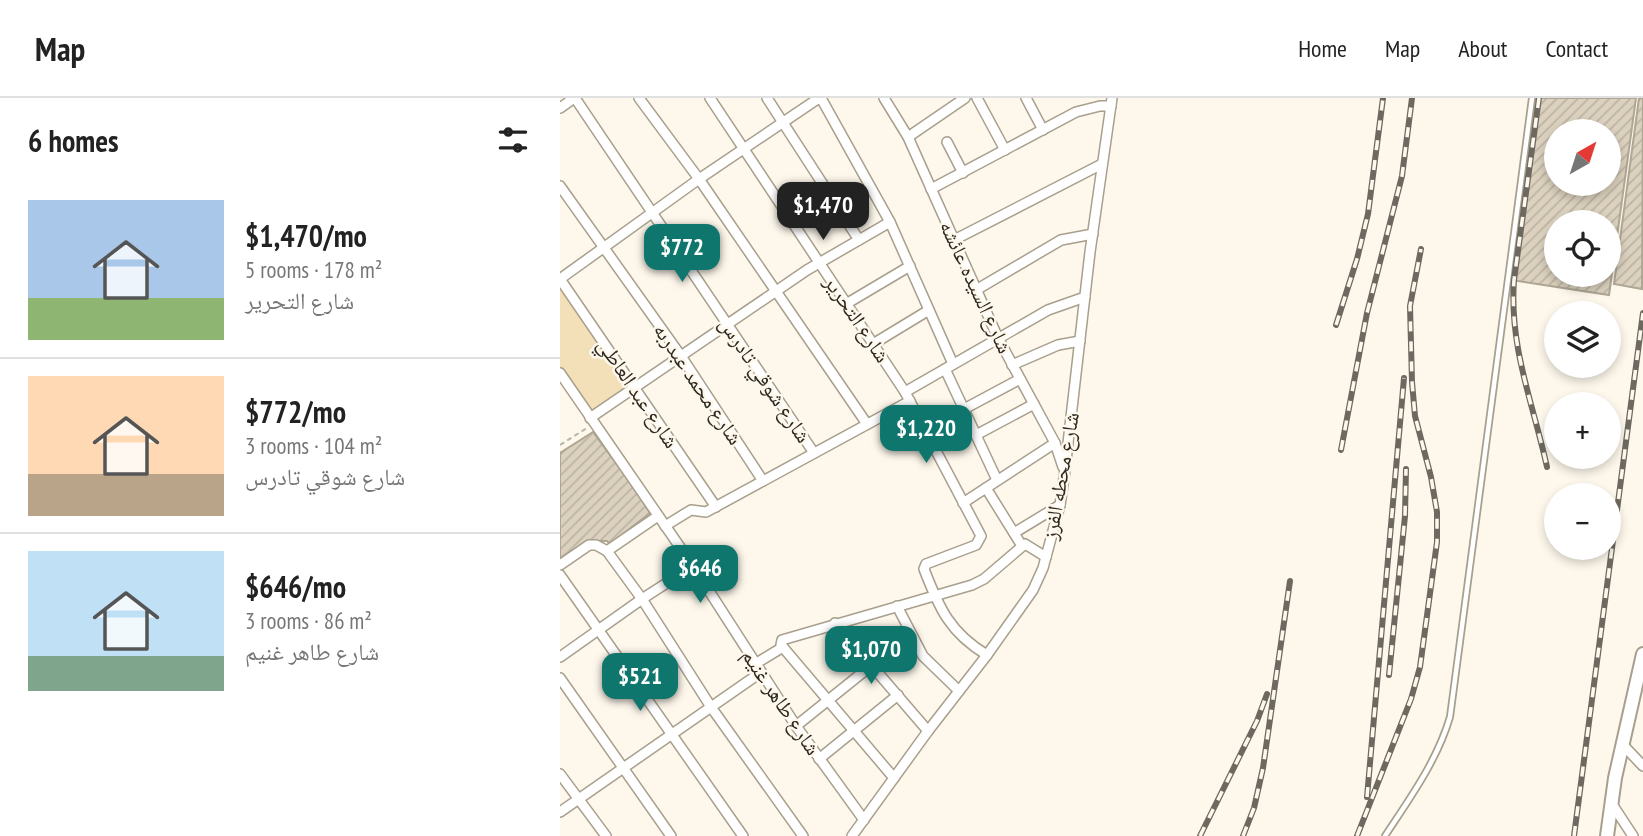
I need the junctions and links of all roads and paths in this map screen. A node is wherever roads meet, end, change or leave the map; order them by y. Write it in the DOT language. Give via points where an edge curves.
graph roads {
  1 [pos="575,98"];
  2 [pos="639,98"];
  3 [pos="710,98"];
  4 [pos="767,98"];
  5 [pos="820,98"];
  6 [pos="884,98"];
  7 [pos="965,98"];
  8 [pos="976,98"];
  9 [pos="1026,98"];
  10 [pos="1079,98"];
  11 [pos="1532,98"];
  12 [pos="1111,102"];
  13 [pos="560,107"];
  14 [pos="1084,109"];
  15 [pos="783,122"];
  16 [pos="1042,130"];
  17 [pos="908,138"];
  18 [pos="947,142"];
  19 [pos="743,148"];
  20 [pos="1005,150"];
  21 [pos="1102,164"];
  22 [pos="963,173"];
  23 [pos="699,179"];
  24 [pos="560,186"];
  25 [pos="931,189"];
  26 [pos="652,212"];
  27 [pos="890,222"];
  28 [pos="1093,234"];
  29 [pos="859,240"];
  30 [pos="954,240"];
  31 [pos="603,247"];
  32 [pos="819,264"];
  33 [pos="910,266"];
  34 [pos="560,279"];
  35 [pos="976,290"];
  36 [pos="776,292"];
  37 [pos="1086,297"];
  38 [pos="846,304"];
  39 [pos="929,310"];
  40 [pos="728,325"];
  41 [pos="998,338"];
  42 [pos="1080,341"];
  43 [pos="873,344"];
  44 [pos="681,356"];
  45 [pos="1012,365"];
  46 [pos="949,367"];
  47 [pos="560,373"];
  48 [pos="1020,379"];
  49 [pos="634,387"];
  50 [pos="907,397"];
  51 [pos="1034,404"];
  52 [pos="964,409"];
  53 [pos="592,421"];
  54 [pos="867,424"];
  55 [pos="976,435"];
  56 [pos="1055,443"];
  57 [pos="560,445"];
  58 [pos="814,453"];
  59 [pos="1064,478"];
  60 [pos="998,480"];
  61 [pos="763,481"];
  62 [pos="986,488"];
  63 [pos="963,503"];
  64 [pos="1060,505"];
  65 [pos="716,506"];
  66 [pos="658,516"];
  67 [pos="665,526"];
  68 [pos="1014,533"];
  69 [pos="1022,546"];
  70 [pos="607,551"];
  71 [pos="1046,557"];
  72 [pos="560,565"];
  73 [pos="693,566"];
  74 [pos="560,575"];
  75 [pos="934,596"];
  76 [pos="642,599"];
  77 [pos="897,606"];
  78 [pos="835,623"];
  79 [pos="599,629"];
  80 [pos="782,646"];
  81 [pos="1643,654"];
  82 [pos="987,655"];
  83 [pos="560,657"];
  84 [pos="872,664"];
  85 [pos="757,668"];
  86 [pos="1641,674"];
  87 [pos="560,678"];
  88 [pos="959,691"];
  89 [pos="898,695"];
  90 [pos="829,701"];
  91 [pos="711,707"];
  92 [pos="796,726"];
  93 [pos="928,731"];
  94 [pos="854,732"];
  95 [pos="673,734"];
  96 [pos="1623,745"];
  97 [pos="820,759"];
  98 [pos="1643,766"];
  99 [pos="624,768"];
  100 [pos="560,774"];
  101 [pos="894,778"];
  102 [pos="579,799"];
  103 [pos="1612,804"];
  104 [pos="560,812"];
  105 [pos="864,820"];
  106 [pos="800,833"];
  107 [pos="606,836"];
  108 [pos="671,836"];
  109 [pos="743,836"];
  110 [pos="790,836"];
  111 [pos="852,836"];
  112 [pos="1385,836"];
  113 [pos="1607,836"];
  114 [pos="1633,836"];
  1 -- 13 [label="street"];
  1 -- 26 [label="street, شارع شوقي تادرس"];
  2 -- 23 [label="street"];
  3 -- 19 [label="street, شارع التحرير"];
  4 -- 15 [label="street"];
  5 -- 15 [label="street"];
  5 -- 27 [label="street"];
  6 -- 17 [label="street, شارع السيده عائشه"];
  7 -- 17 [label="street"];
  8 -- 20 [label="street"];
  9 -- 16 [label="street"];
  10 -- 14 [label="street"];
  11 -- 112 [label="lane" via="1450,717 1433,761"];
  12 -- 14 [label="street"];
  12 -- 21 [label="street, شارع محطه الفرز"];
  14 -- 16 [label="street"];
  15 -- 19 [label="street"];
  15 -- 29 [label="street"];
  16 -- 20 [label="street"];
  17 -- 25 [label="street, شارع السيده عائشه"];
  18 -- 22 [label="street"];
  19 -- 23 [label="street"];
  19 -- 32 [label="street, شارع التحرير"];
  20 -- 22 [label="street"];
  21 -- 28 [label="street, شارع محطه الفرز"];
  21 -- 30 [label="street"];
  22 -- 25 [label="street"];
  23 -- 26 [label="street"];
  23 -- 36 [label="street"];
  24 -- 31 [label="street, شارع محمد عبدربه"];
  25 -- 30 [label="street, شارع السيده عائشه"];
  26 -- 31 [label="street"];
  26 -- 40 [label="street, شارع شوقي تادرس"];
  27 -- 29 [label="street"];
  27 -- 33 [label="street"];
  28 -- 35 [label="street" via="1061,240"];
  28 -- 37 [label="street, شارع محطه الفرز"];
  29 -- 32 [label="street"];
  30 -- 35 [label="street, شارع السيده عائشه"];
  31 -- 34 [label="street"];
  31 -- 44 [label="street, شارع محمد عبدربه"];
  32 -- 36 [label="street"];
  32 -- 38 [label="street, شارع التحرير"];
  33 -- 38 [label="street"];
  33 -- 39 [label="street"];
  34 -- 49 [label="street, شارع عبد العاطي"];
  35 -- 41 [label="street, شارع السيده عائشه"];
  36 -- 40 [label="street"];
  36 -- 54 [label="street"];
  37 -- 41 [label="street" via="1048,310"];
  37 -- 42 [label="street, شارع محطه الفرز"];
  38 -- 43 [label="street, شارع التحرير"];
  39 -- 43 [label="street"];
  39 -- 46 [label="street"];
  40 -- 44 [label="street"];
  40 -- 58 [label="street, شارع شوقي تادرس"];
  41 -- 45 [label="street, شارع السيده عائشه"];
  41 -- 46 [label="street"];
  42 -- 45 [label="street" via="1058,345"];
  42 -- 59 [label="street, شارع محطه الفرز"];
  43 -- 50 [label="street, شارع التحرير"];
  44 -- 49 [label="street"];
  44 -- 61 [label="street, شارع محمد عبدربه"];
  45 -- 48 [label="street, شارع السيده عائشه"];
  46 -- 50 [label="street"];
  46 -- 52 [label="street"];
  47 -- 53 [label="street, شارع طاهر غنيم"];
  48 -- 51 [label="street, شارع السيده عائشه"];
  48 -- 52 [label="street"];
  49 -- 53 [label="street"];
  49 -- 65 [label="street, شارع عبد العاطي"];
  50 -- 54 [label="street"];
  50 -- 63 [label="street, شارع التحرير"];
  51 -- 55 [label="street"];
  51 -- 56 [label="street, شارع السيده عائشه"];
  52 -- 55 [label="street"];
  53 -- 57 [label="path"];
  53 -- 66 [label="street, شارع طاهر غنيم"];
  54 -- 58 [label="street"];
  55 -- 60 [label="street"];
  56 -- 59 [label="street, شارع السيده عائشه"];
  56 -- 60 [label="street"];
  58 -- 61 [label="street"];
  59 -- 64 [label="street, شارع محطه الفرز"];
  60 -- 62 [label="street"];
  61 -- 65 [label="street"];
  62 -- 63 [label="street"];
  62 -- 68 [label="street"];
  63 -- 75 [label="street, شارع التحرير" via="981,536 976,545 925,566"];
  64 -- 68 [label="street"];
  64 -- 71 [label="street, شارع محطه الفرز"];
  65 -- 67 [label="street" via="706,512 691,510"];
  66 -- 67 [label="street, شارع طاهر غنيم"];
  66 -- 70 [label="street"];
  67 -- 73 [label="street, شارع طاهر غنيم"];
  68 -- 69 [label="street"];
  69 -- 71 [label="street" via="1028,544"];
  69 -- 75 [label="street" via="984,579"];
  70 -- 72 [label="street" via="589,545"];
  70 -- 76 [label="street"];
  71 -- 82 [label="street, شارع محطه الفرز" via="1041,577"];
  73 -- 76 [label="street"];
  73 -- 85 [label="street, شارع طاهر غنيم"];
  74 -- 79 [label="street"];
  75 -- 77 [label="street"];
  75 -- 82 [label="street" via="952,627"];
  76 -- 79 [label="street"];
  76 -- 91 [label="street"];
  77 -- 78 [label="street"];
  77 -- 88 [label="street" via="923,656"];
  78 -- 80 [label="street" via="783,639"];
  78 -- 84 [label="street"];
  79 -- 83 [label="street"];
  79 -- 95 [label="street"];
  80 -- 85 [label="street"];
  80 -- 90 [label="street"];
  81 -- 86 [label="street"];
  82 -- 88 [label="street, شارع محطه الفرز"];
  84 -- 89 [label="street"];
  84 -- 90 [label="street"];
  85 -- 91 [label="street"];
  85 -- 92 [label="street, شارع طاهر غنيم"];
  86 -- 96 [label="street"];
  87 -- 99 [label="street"];
  88 -- 93 [label="street, شارع محطه الفرز"];
  89 -- 93 [label="street"];
  89 -- 94 [label="street"];
  90 -- 92 [label="street"];
  90 -- 94 [label="street"];
  91 -- 95 [label="street"];
  91 -- 106 [label="street"];
  92 -- 97 [label="street, شارع طاهر غنيم"];
  93 -- 101 [label="street, شارع محطه الفرز"];
  94 -- 97 [label="street"];
  94 -- 101 [label="street"];
  95 -- 99 [label="street"];
  95 -- 109 [label="street"];
  96 -- 98 [label="street"];
  96 -- 103 [label="street"];
  97 -- 105 [label="street, شارع طاهر غنيم"];
  99 -- 102 [label="street"];
  99 -- 108 [label="street"];
  100 -- 102 [label="street"];
  101 -- 105 [label="street, شارع محطه الفرز"];
  102 -- 104 [label="street"];
  102 -- 107 [label="street"];
  103 -- 113 [label="street"];
  103 -- 114 [label="street"];
  105 -- 111 [label="street, شارع محطه الفرز"];
  106 -- 110 [label="street"];
}
